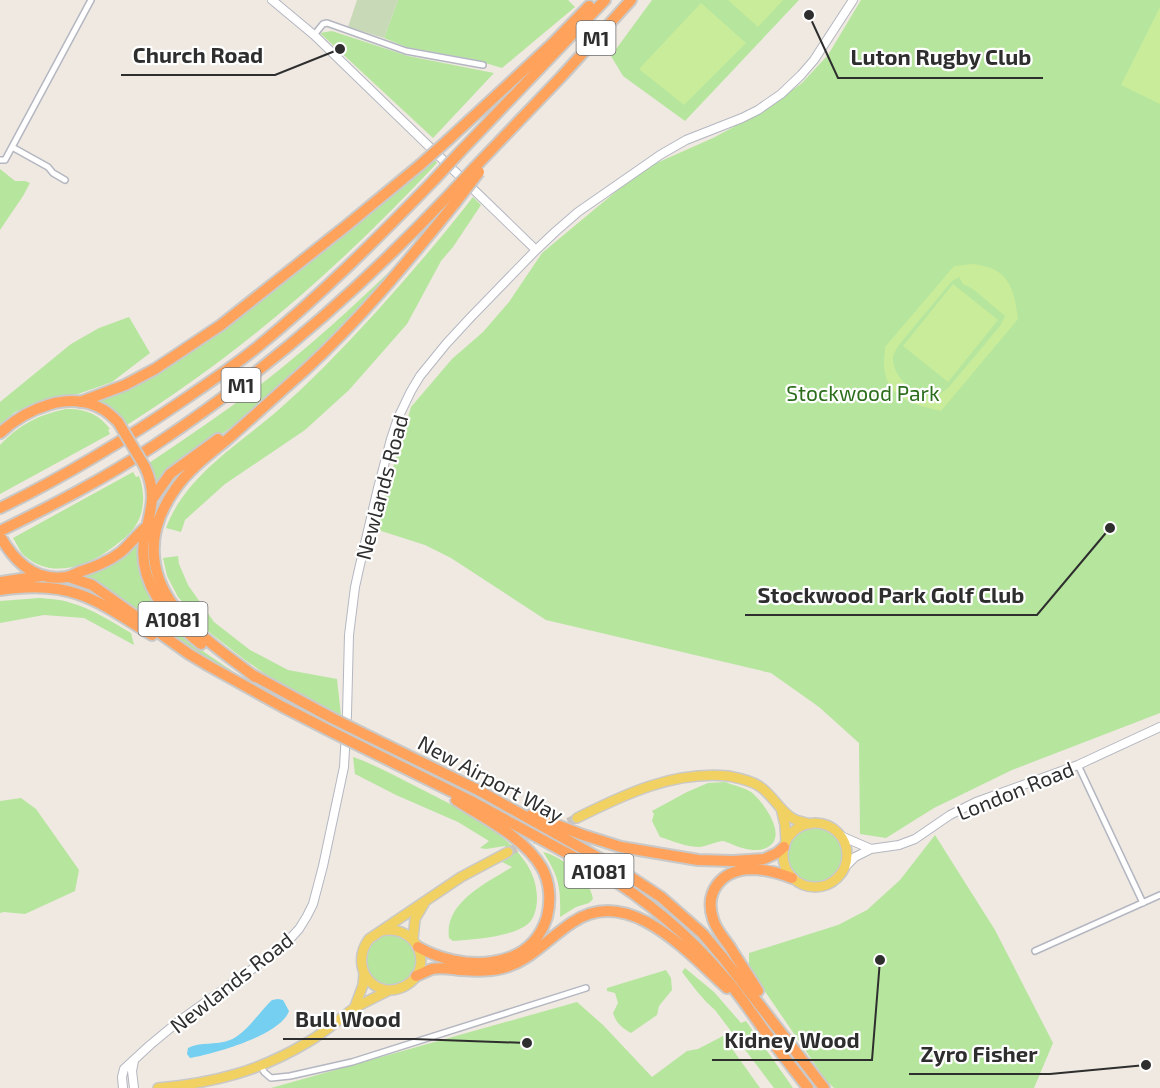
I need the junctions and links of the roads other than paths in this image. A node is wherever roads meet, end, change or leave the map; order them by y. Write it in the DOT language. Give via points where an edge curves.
graph roads {
  1 [pos="91,0"];
  2 [pos="272,0"];
  3 [pos="596,0"];
  4 [pos="605,0"];
  5 [pos="631,0"];
  6 [pos="853,0"];
  7 [pos="314,36"];
  8 [pos="483,65"];
  9 [pos="12,147"];
  10 [pos="1,160"];
  11 [pos="65,180"];
  12 [pos="452,198"];
  13 [pos="536,250"];
  14 [pos="80,402"];
  15 [pos="255,413"];
  16 [pos="0,434"];
  17 [pos="153,498"];
  18 [pos="0,508"];
  19 [pos="148,526"];
  20 [pos="0,531"];
  21 [pos="2,539"];
  22 [pos="44,576"];
  23 [pos="69,577"];
  24 [pos="0,582"];
  25 [pos="0,590"];
  26 [pos="189,654"];
  27 [pos="255,677"];
  28 [pos="1160,727"];
  29 [pos="1078,765"];
  30 [pos="418,775"];
  31 [pos="505,806"];
  32 [pos="781,808"];
  33 [pos="578,818"];
  34 [pos="810,824"];
  35 [pos="841,836"];
  36 [pos="785,845"];
  37 [pos="871,849"];
  38 [pos="508,852"];
  39 [pos="846,866"];
  40 [pos="792,878"];
  41 [pos="1160,895"];
  42 [pos="425,902"];
  43 [pos="1143,903"];
  44 [pos="381,931"];
  45 [pos="416,943"];
  46 [pos="1035,951"];
  47 [pos="364,973"];
  48 [pos="416,976"];
  49 [pos="586,988"];
  50 [pos="390,990"];
  51 [pos="354,1009"];
  52 [pos="748,1009"];
  53 [pos="785,1038"];
  54 [pos="134,1061"];
  55 [pos="261,1065"];
  56 [pos="123,1088"];
  57 [pos="134,1088"];
  58 [pos="158,1088"];
  59 [pos="808,1088"];
  60 [pos="824,1088"];
  1 -- 9 [label="street"];
  2 -- 7 [label="street"];
  3 -- 14 [label="highway, bridge" via="420,165 222,325 155,369"];
  4 -- 18 [label="highway, M1, bridge" via="373,244 304,308 253,350 139,430"];
  5 -- 12 [label="highway, M1, bridge" via="531,116"];
  6 -- 13 [label="street, Newlands Road" via="814,60 781,94 758,110 660,155 578,212"];
  7 -- 8 [label="street" via="327,23 406,51"];
  7 -- 13 [label="street"];
  9 -- 10 [label="street" via="5,160"];
  9 -- 11 [label="street"];
  12 -- 15 [label="highway" via="405,264 345,331"];
  12 -- 20 [label="highway, M1" via="318,323 223,398 106,475"];
  13 -- 54 [label="street, Newlands Road" via="432,360 398,418 355,587 344,767 313,904 288,941 179,1022"];
  14 -- 16 [label="highway" via="39,409"];
  14 -- 17 [label="highway, bridge" via="103,409 118,422 145,467"];
  15 -- 17 [label="highway" via="176,468"];
  15 -- 27 [label="highway" via="178,485 158,522 154,542 158,578 167,597 183,618"];
  17 -- 19 [label="highway, New Airport Way"];
  19 -- 23 [label="highway" via="122,551"];
  19 -- 27 [label="highway, New Airport Way / A1081" via="143,545 144,565 165,610 201,644"];
  21 -- 22 [label="highway" via="22,565"];
  22 -- 23 [label="highway"];
  22 -- 24 [label="highway"];
  23 -- 26 [label="highway, New Airport Way / A1081" via="92,585"];
  25 -- 26 [label="highway" via="41,587 80,594"];
  26 -- 30 [label="highway, New Airport Way / A1081, bridge" via="243,686"];
  27 -- 31 [label="highway, New Airport Way / A1081, bridge"];
  28 -- 29 [label="street, London Road"];
  29 -- 37 [label="street, London Road" via="976,802 907,842"];
  29 -- 43 [label="street"];
  30 -- 45 [label="highway, A1081" via="519,841 531,853 548,884 549,910 530,945 495,962 478,964 436,957"];
  30 -- 52 [label="highway, New Airport Way / A1081" via="612,878 681,932 724,976"];
  31 -- 36 [label="highway, A1081" via="613,844 698,860 764,859"];
  31 -- 53 [label="highway, New Airport Way / A1081" via="617,868 681,913 724,959"];
  32 -- 33 [label="main road" via="758,785 748,781 700,776 643,788"];
  32 -- 34 [label="main road" via="792,818"];
  32 -- 36 [label="main road"];
  34 -- 35 [label="main road" via="827,825"];
  34 -- 36 [label="main road" via="800,827"];
  35 -- 37 [label="street"];
  35 -- 39 [label="main road" via="848,855"];
  36 -- 40 [label="main road" via="784,863"];
  37 -- 39 [label="street, London Road"];
  38 -- 42 [label="main road"];
  39 -- 40 [label="main road" via="827,886 808,887"];
  40 -- 53 [label="highway, A1081" via="763,870 735,872 715,887 710,905 718,930"];
  41 -- 43 [label="street"];
  42 -- 44 [label="main road"];
  42 -- 45 [label="main road" via="415,919"];
  43 -- 46 [label="street"];
  44 -- 45 [label="main road" via="395,930"];
  44 -- 47 [label="main road" via="364,945"];
  45 -- 48 [label="main road" via="421,957"];
  47 -- 50 [label="main road" via="375,985"];
  47 -- 51 [label="main road"];
  48 -- 50 [label="main road" via="405,986"];
  48 -- 52 [label="highway, A1081" via="441,968 473,971 507,967 533,953 582,916 619,911 651,924 675,942"];
  49 -- 55 [label="street" via="342,1064 271,1078"];
  50 -- 51 [label="main road"];
  51 -- 55 [label="main road" via="310,1041"];
  52 -- 59 [label="highway, New Airport Way / A1081"];
  53 -- 60 [label="highway, New Airport Way / A1081"];
  54 -- 56 [label="street, Newlands Road" via="124,1069"];
  54 -- 57 [label="street"];
  55 -- 58 [label="main road" via="226,1078"];
}
